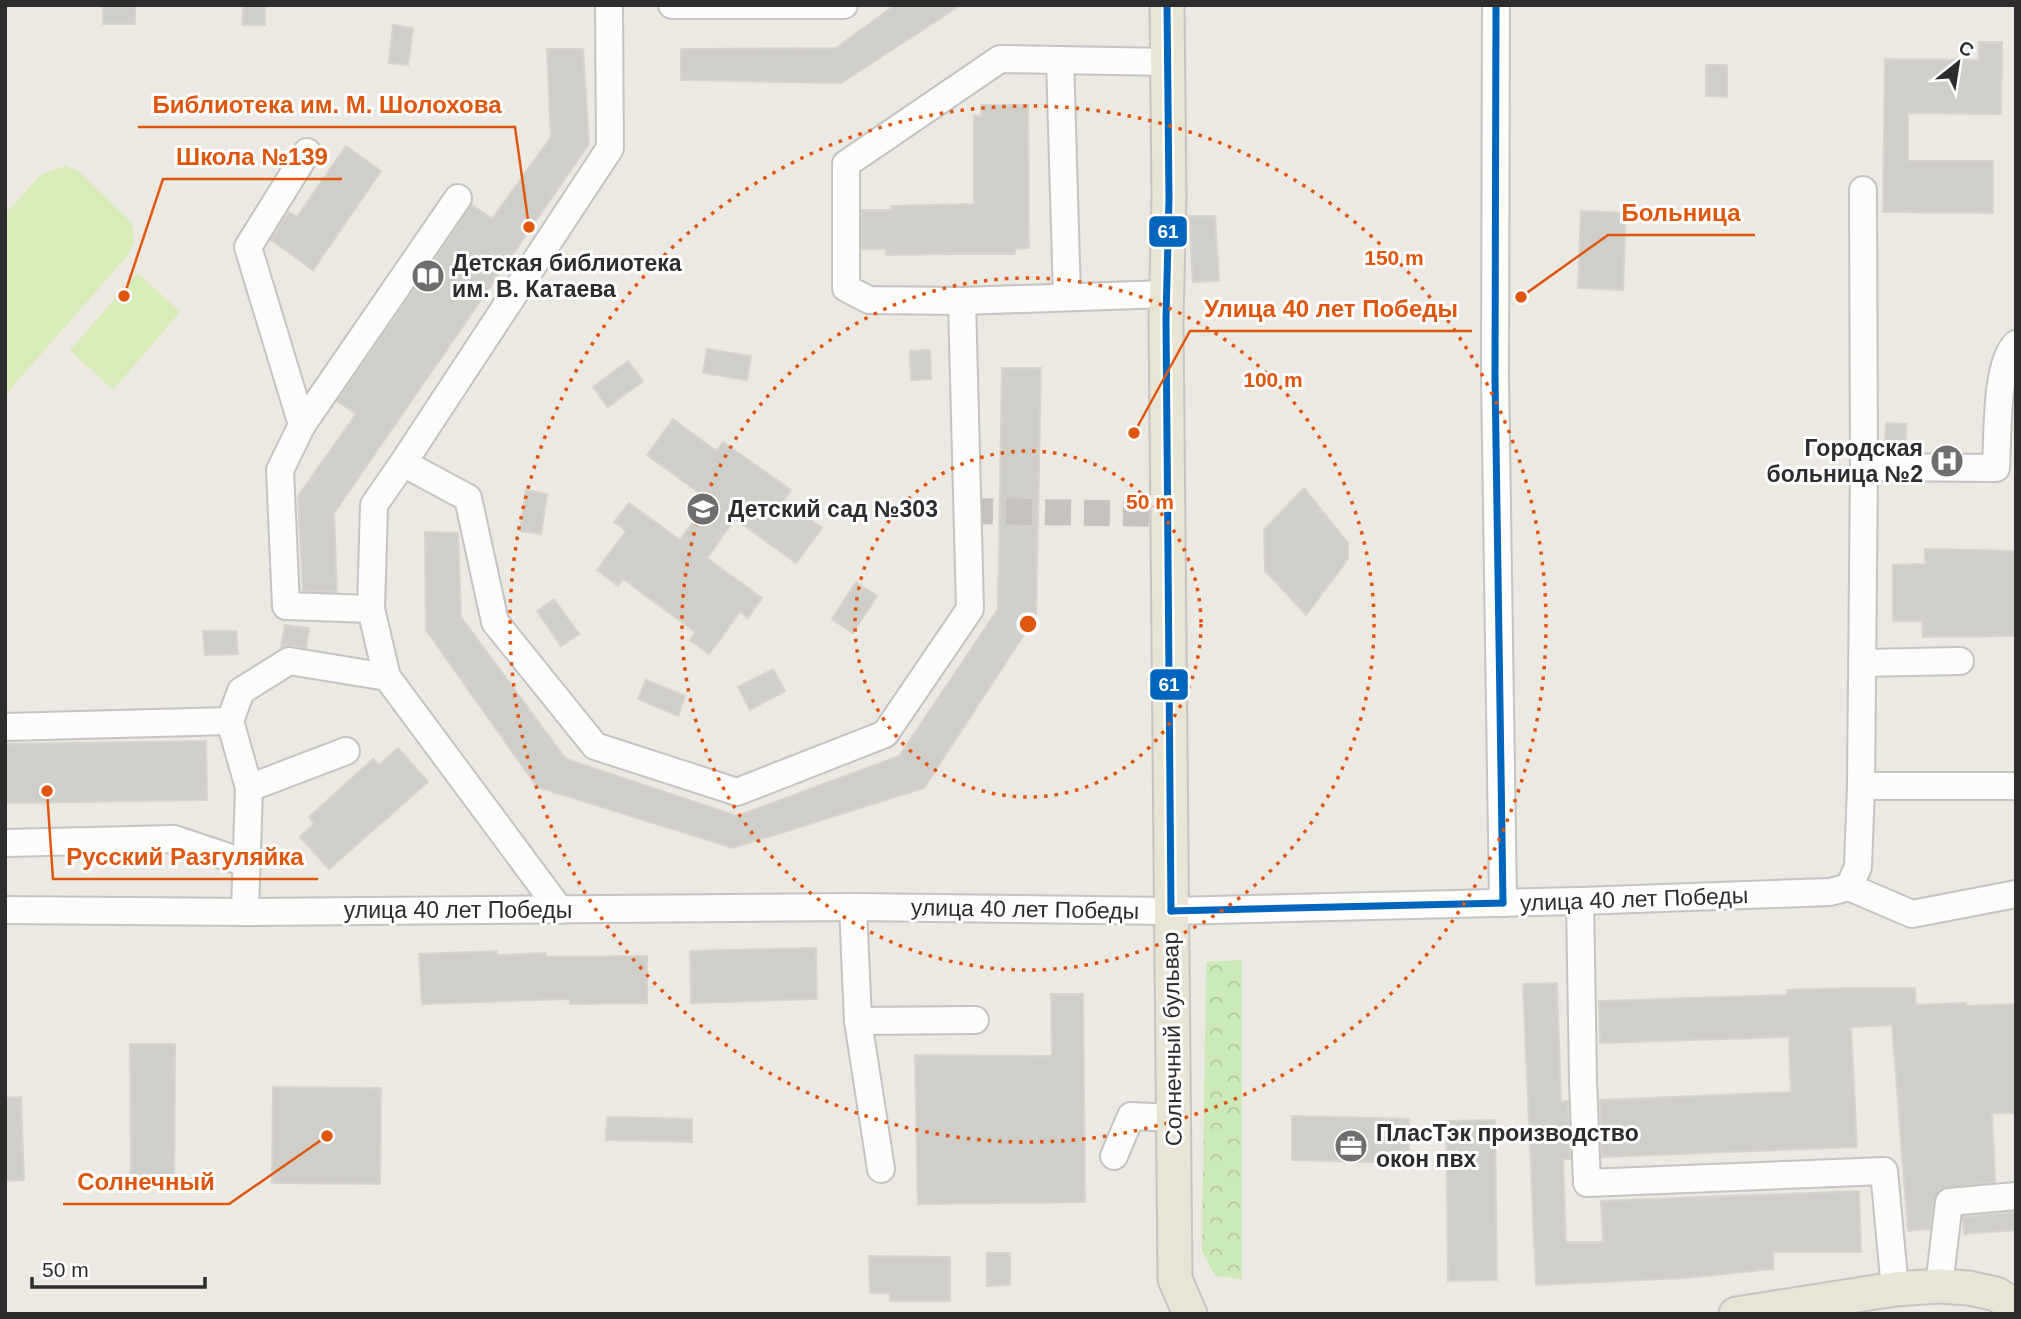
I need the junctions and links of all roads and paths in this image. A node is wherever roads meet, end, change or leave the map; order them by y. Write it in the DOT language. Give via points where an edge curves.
graph roads {
  1 [pos="608,5"];
  2 [pos="672,5"];
  3 [pos="844,5"];
  4 [pos="1167,5"];
  5 [pos="1496,5"];
  6 [pos="1060,60"];
  7 [pos="1168,62"];
  8 [pos="307,152"];
  9 [pos="1863,190"];
  10 [pos="458,198"];
  11 [pos="1166,294"];
  12 [pos="1067,296"];
  13 [pos="962,301"];
  14 [pos="2016,344"];
  15 [pos="302,425"];
  16 [pos="403,463"];
  17 [pos="1864,467"];
  18 [pos="371,609"];
  19 [pos="1960,661"];
  20 [pos="1862,663"];
  21 [pos="387,677"];
  22 [pos="229,721"];
  23 [pos="5,727"];
  24 [pos="346,751"];
  25 [pos="1861,786"];
  26 [pos="2016,786"];
  27 [pos="249,788"];
  28 [pos="5,843"];
  29 [pos="246,863"];
  30 [pos="1849,887"];
  31 [pos="2016,894"];
  32 [pos="1580,901"];
  33 [pos="1503,903"];
  34 [pos="853,907"];
  35 [pos="5,910"];
  36 [pos="560,910"];
  37 [pos="1171,911"];
  38 [pos="245,912"];
  39 [pos="975,1020"];
  40 [pos="858,1021"];
  41 [pos="1174,1118"];
  42 [pos="1114,1156"];
  43 [pos="881,1169"];
  44 [pos="2016,1196"];
  45 [pos="1940,1286"];
  46 [pos="1895,1289"];
  47 [pos="2009,1294"];
  48 [pos="1189,1313"];
  49 [pos="1736,1314"];
  1 -- 16 [label="street" via="610,148"];
  2 -- 3 [label="street"];
  4 -- 7 [label="main road, Солнечный бульвар"];
  5 -- 33 [label="street" via="1495,405"];
  6 -- 7 [label="street"];
  6 -- 12 [label="street"];
  6 -- 13 [label="street" via="1000,59 846,164 846,288 869,300"];
  7 -- 11 [label="main road, Солнечный бульвар"];
  8 -- 15 [label="street" via="248,247"];
  9 -- 17 [label="street"];
  10 -- 15 [label="street"];
  11 -- 12 [label="street"];
  11 -- 37 [label="main road, Солнечный бульвар"];
  12 -- 13 [label="street"];
  13 -- 16 [label="street" via="970,609 885,734 737,792 595,747 495,622 468,498"];
  14 -- 17 [label="street" via="2001,377 1996,468"];
  15 -- 18 [label="street" via="280,470 286,606"];
  16 -- 18 [label="street" via="374,505"];
  17 -- 20 [label="street"];
  18 -- 21 [label="street"];
  19 -- 20 [label="street"];
  20 -- 25 [label="street"];
  21 -- 22 [label="street" via="289,662 241,691"];
  21 -- 36 [label="street"];
  22 -- 23 [label="street"];
  22 -- 27 [label="street"];
  24 -- 27 [label="street"];
  25 -- 26 [label="street"];
  25 -- 30 [label="street" via="1858,867"];
  27 -- 29 [label="street"];
  28 -- 29 [label="street" via="174,839"];
  29 -- 38 [label="street"];
  30 -- 31 [label="street" via="1912,914"];
  30 -- 32 [label="street, улица 40 лет Победы"];
  32 -- 33 [label="street, улица 40 лет Победы"];
  32 -- 46 [label="street" via="1587,1183 1884,1171"];
  33 -- 37 [label="street, улица 40 лет Победы"];
  34 -- 36 [label="street, улица 40 лет Победы"];
  34 -- 37 [label="street, улица 40 лет Победы"];
  34 -- 40 [label="street"];
  35 -- 38 [label="street, улица 40 лет Победы"];
  36 -- 38 [label="street, улица 40 лет Победы"];
  37 -- 41 [label="main road, Солнечный бульвар"];
  39 -- 40 [label="street"];
  40 -- 43 [label="street"];
  41 -- 42 [label="street" via="1131,1116"];
  41 -- 48 [label="main road, Солнечный бульвар" via="1175,1279"];
  44 -- 45 [label="street" via="1949,1202"];
  45 -- 46 [label="main road"];
  45 -- 47 [label="main road"];
  46 -- 49 [label="main road"];
}
